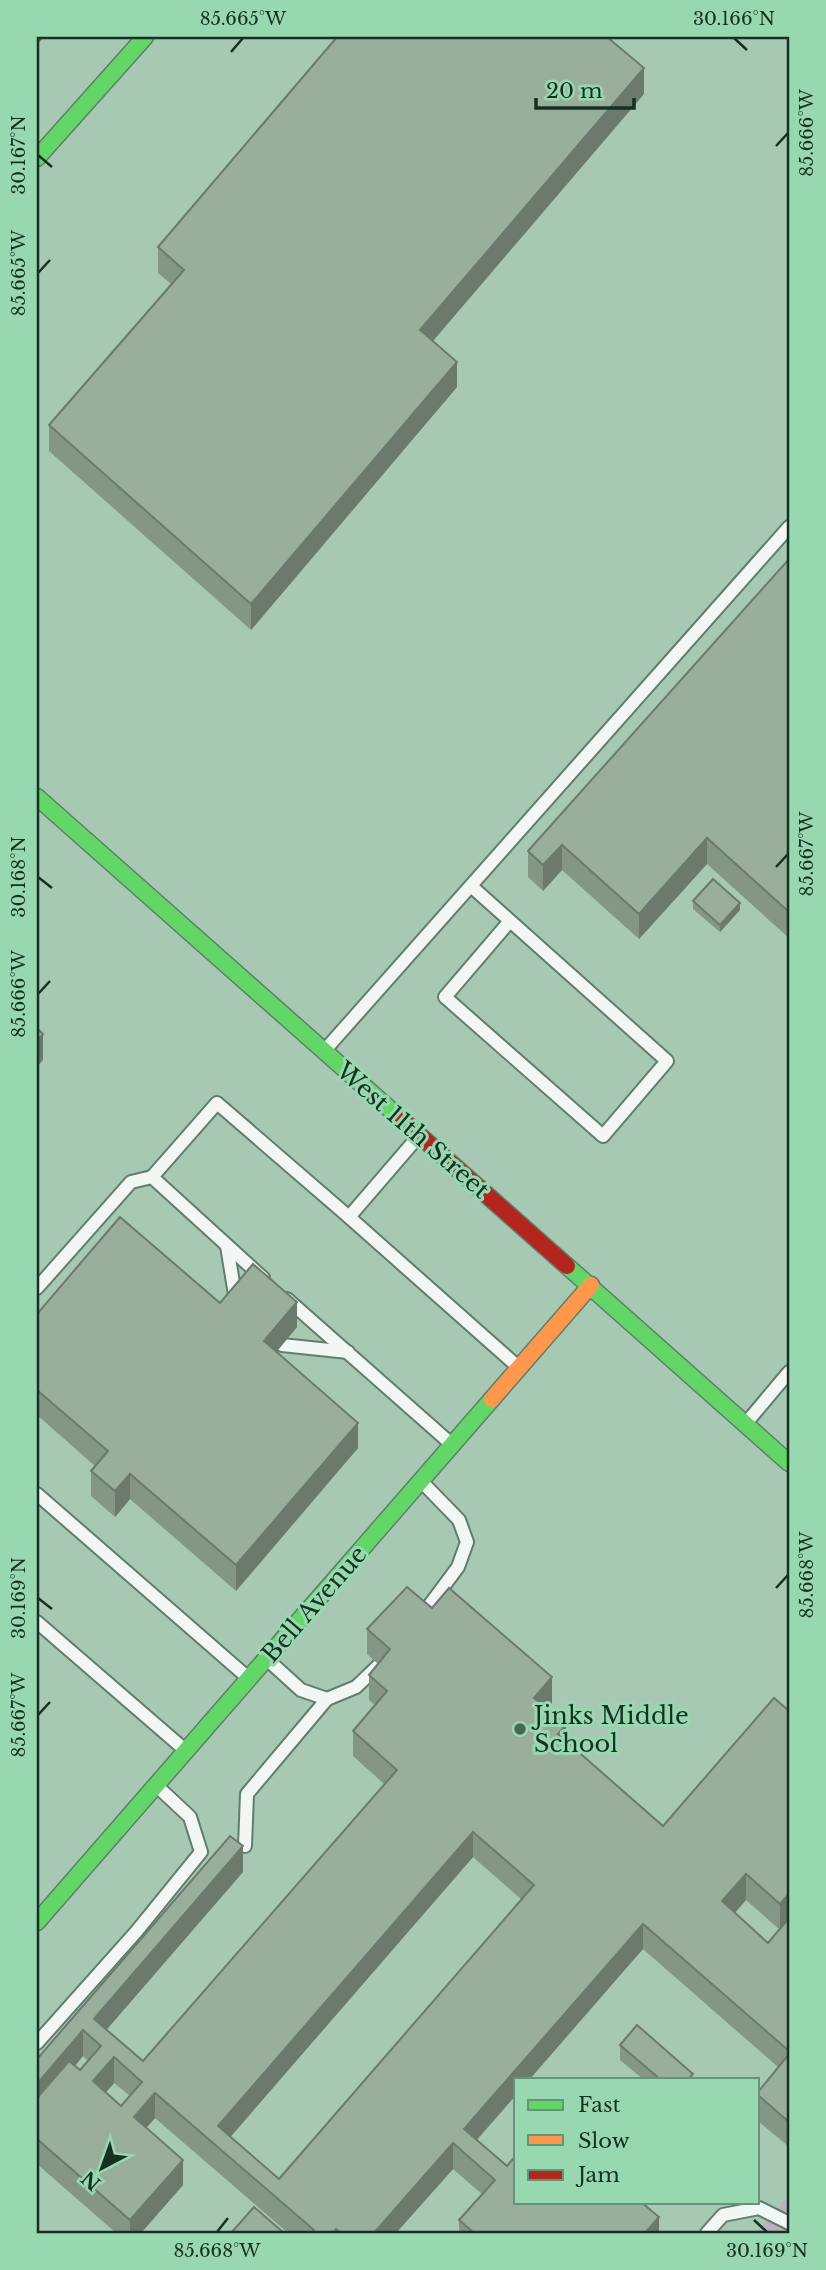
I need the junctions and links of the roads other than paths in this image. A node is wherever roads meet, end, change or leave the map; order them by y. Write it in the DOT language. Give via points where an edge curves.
graph roads {
  1 [pos="145,37"];
  2 [pos="37,158"];
  3 [pos="789,527"];
  4 [pos="37,797"];
  5 [pos="471,886"];
  6 [pos="510,921"];
  7 [pos="324,1051"];
  8 [pos="420,1135"];
  9 [pos="152,1177"];
  10 [pos="349,1217"];
  11 [pos="227,1246"];
  12 [pos="591,1285"];
  13 [pos="37,1287"];
  14 [pos="238,1308"];
  15 [pos="282,1345"];
  16 [pos="348,1352"];
  17 [pos="519,1368"];
  18 [pos="789,1372"];
  19 [pos="746,1424"];
  20 [pos="452,1445"];
  21 [pos="789,1463"];
  22 [pos="421,1480"];
  23 [pos="37,1494"];
  24 [pos="417,1621"];
  25 [pos="37,1622"];
  26 [pos="266,1659"];
  27 [pos="379,1665"];
  28 [pos="249,1678"];
  29 [pos="327,1699"];
  30 [pos="186,1751"];
  31 [pos="156,1785"];
  32 [pos="245,1846"];
  33 [pos="37,1922"];
  34 [pos="37,2043"];
  35 [pos="789,2223"];
  36 [pos="707,2233"];
  1 -- 2 [label="street"];
  3 -- 5 [label="lane"];
  4 -- 7 [label="street, West 11th Street"];
  5 -- 6 [label="lane"];
  5 -- 7 [label="lane"];
  6 -- 6 [label="lane" via="667,1061 603,1136 445,997"];
  7 -- 8 [label="street, West 11th Street"];
  8 -- 10 [label="lane"];
  8 -- 12 [label="street, West 11th Street"];
  9 -- 10 [label="lane" via="218,1103"];
  9 -- 11 [label="lane"];
  9 -- 13 [label="lane" via="131,1182"];
  10 -- 17 [label="lane"];
  11 -- 14 [label="lane"];
  11 -- 16 [label="lane"];
  12 -- 17 [label="street, Bell Avenue"];
  12 -- 19 [label="street, West 11th Street"];
  15 -- 16 [label="lane"];
  16 -- 20 [label="lane"];
  17 -- 20 [label="street, Bell Avenue"];
  18 -- 19 [label="lane"];
  19 -- 21 [label="street, West 11th Street"];
  20 -- 22 [label="street, Bell Avenue"];
  22 -- 24 [label="lane" via="459,1520 467,1542 458,1567"];
  22 -- 26 [label="street, Bell Avenue"];
  23 -- 28 [label="lane"];
  25 -- 30 [label="lane"];
  26 -- 28 [label="street, Bell Avenue"];
  26 -- 29 [label="lane" via="301,1690"];
  27 -- 29 [label="lane" via="356,1687"];
  28 -- 30 [label="street, Bell Avenue"];
  29 -- 32 [label="lane" via="247,1794"];
  30 -- 31 [label="street, Bell Avenue"];
  31 -- 33 [label="street, Bell Avenue"];
  31 -- 34 [label="lane" via="190,1817 201,1852"];
  35 -- 36 [label="lane" via="759,2208 723,2215"];
}
